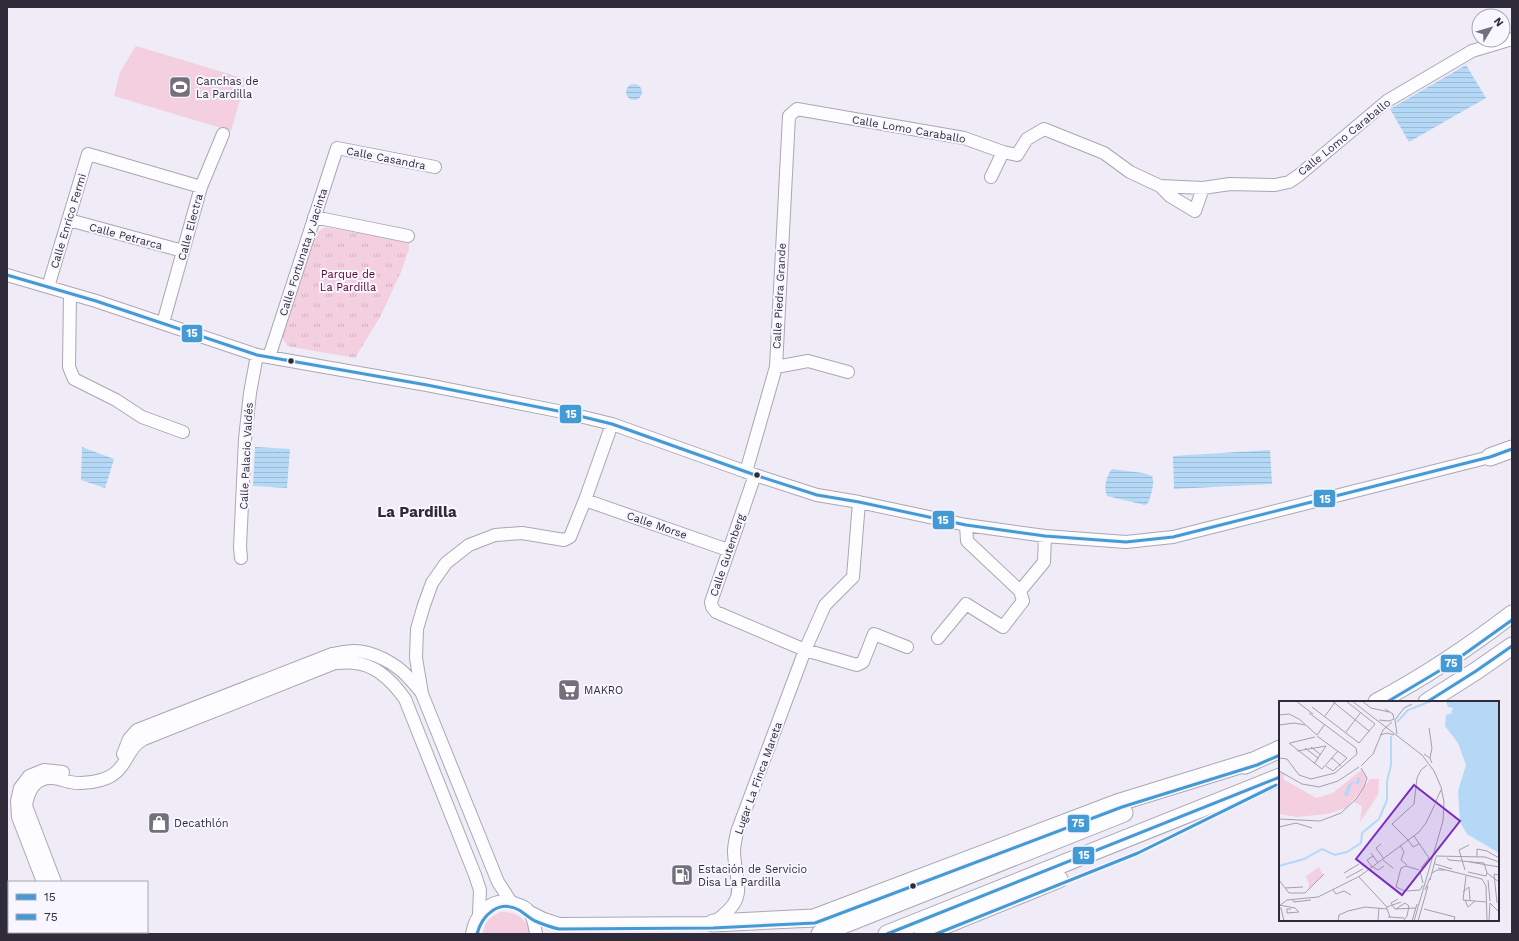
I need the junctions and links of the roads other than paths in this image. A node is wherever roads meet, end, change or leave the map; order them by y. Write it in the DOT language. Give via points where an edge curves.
graph roads {
  1 [pos="1512,39"];
  2 [pos="789,116"];
  3 [pos="223,134"];
  4 [pos="337,148"];
  5 [pos="1003,152"];
  6 [pos="435,167"];
  7 [pos="991,177"];
  8 [pos="1160,186"];
  9 [pos="201,187"];
  10 [pos="1203,188"];
  11 [pos="314,217"];
  12 [pos="69,220"];
  13 [pos="408,236"];
  14 [pos="183,251"];
  15 [pos="7,275"];
  16 [pos="48,287"];
  17 [pos="70,294"];
  18 [pos="163,323"];
  19 [pos="263,356"];
  20 [pos="776,367"];
  21 [pos="848,372"];
  22 [pos="612,424"];
  23 [pos="183,432"];
  24 [pos="1512,449"];
  25 [pos="1512,453"];
  26 [pos="1490,457"];
  27 [pos="750,474"];
  28 [pos="585,500"];
  29 [pos="859,502"];
  30 [pos="966,526"];
  31 [pos="1046,536"];
  32 [pos="728,550"];
  33 [pos="241,558"];
  34 [pos="1020,590"];
  35 [pos="1511,614"];
  36 [pos="938,638"];
  37 [pos="1512,646"];
  38 [pos="907,647"];
  39 [pos="805,650"];
  40 [pos="422,694"];
  41 [pos="1379,701"];
  42 [pos="1429,701"];
  43 [pos="1279,750"];
  44 [pos="1256,760"];
  45 [pos="1274,780"];
  46 [pos="43,881"];
  47 [pos="55,881"];
  48 [pos="511,902"];
  49 [pos="530,912"];
  50 [pos="479,914"];
  51 [pos="713,923"];
  52 [pos="472,934"];
  53 [pos="536,934"];
  54 [pos="820,934"];
  55 [pos="888,934"];
  56 [pos="923,934"];
  1 -- 10 [label="street, Calle Lomo Caraballo" via="1472,51 1387,101 1289,182 1275,185 1230,184"];
  2 -- 5 [label="street, Calle Lomo Caraballo" via="797,110 949,135"];
  2 -- 20 [label="street, Calle Piedra Grande"];
  3 -- 9 [label="street, Calle Electra"];
  4 -- 6 [label="street, Calle Casandra"];
  4 -- 11 [label="street, Calle Fortunata y Jacinta"];
  5 -- 7 [label="street"];
  5 -- 8 [label="street, Calle Lomo Caraballo" via="1017,155 1027,139 1044,129 1104,152 1130,172"];
  8 -- 10 [label="street, Calle Lomo Caraballo"];
  8 -- 10 [label="street" via="1170,196 1195,211"];
  9 -- 12 [label="street, Calle Enrico Fermi" via="88,154"];
  9 -- 14 [label="street, Calle Electra"];
  11 -- 13 [label="street"];
  11 -- 19 [label="street, Calle Fortunata y Jacinta"];
  12 -- 14 [label="street, Calle Petrarca"];
  12 -- 16 [label="street, Calle Enrico Fermi"];
  14 -- 18 [label="street, Calle Electra"];
  15 -- 16 [label="street"];
  16 -- 17 [label="street"];
  17 -- 18 [label="street"];
  17 -- 23 [label="street" via="69,367 74,379 116,400 142,417"];
  18 -- 19 [label="street"];
  19 -- 22 [label="street" via="427,385"];
  19 -- 33 [label="street, Calle Palacio Valdés" via="250,393 245,439"];
  20 -- 21 [label="street" via="808,361"];
  20 -- 27 [label="street, Calle Piedra Grande"];
  22 -- 27 [label="street"];
  22 -- 28 [label="street"];
  24 -- 26 [label="highway"];
  25 -- 26 [label="highway"];
  26 -- 31 [label="street" via="1173,537 1126,542"];
  27 -- 29 [label="street" via="817,495"];
  27 -- 32 [label="street, Calle Gutenberg"];
  28 -- 32 [label="street, Calle Morse"];
  28 -- 40 [label="street" via="570,537 564,540 522,532 495,535 469,545 446,563 432,583 417,629 416,658"];
  29 -- 30 [label="street"];
  29 -- 39 [label="street, Lugar La Finca Mareta" via="853,577 825,605"];
  30 -- 31 [label="street"];
  30 -- 34 [label="street" via="967,541"];
  31 -- 34 [label="street" via="1044,562"];
  32 -- 39 [label="street, Calle Gutenberg" via="711,602 712,607 716,612"];
  34 -- 36 [label="street" via="1023,601 1003,627 966,604"];
  35 -- 41 [label="highway" via="1462,651 1410,685"];
  37 -- 42 [label="highway"];
  38 -- 39 [label="street" via="874,634 863,662 857,666"];
  39 -- 51 [label="street, Lugar La Finca Mareta" via="737,832 734,849 738,894 727,913"];
  40 -- 46 [label="street" via="402,671 377,657 354,651 332,654 137,730 129,739 117,766 101,776 79,779 61,772 35,772 20,788 16,808"];
  40 -- 48 [label="street" via="498,882"];
  43 -- 44 [label="highway"];
  44 -- 51 [label="highway" via="1120,802 814,918"];
  44 -- 54 [label="highway"];
  45 -- 55 [label="highway"];
  45 -- 56 [label="highway" via="1136,848"];
  47 -- 50 [label="street" via="26,806 28,794 37,783 52,778 78,783 102,780 119,770 134,746 144,739 336,663 354,663 373,668 389,679 405,699 475,875 480,890"];
  48 -- 49 [label="street"];
  48 -- 50 [label="street" via="493,904"];
  49 -- 51 [label="street" via="544,920 559,924"];
  49 -- 53 [label="street"];
  50 -- 52 [label="street"];
}
